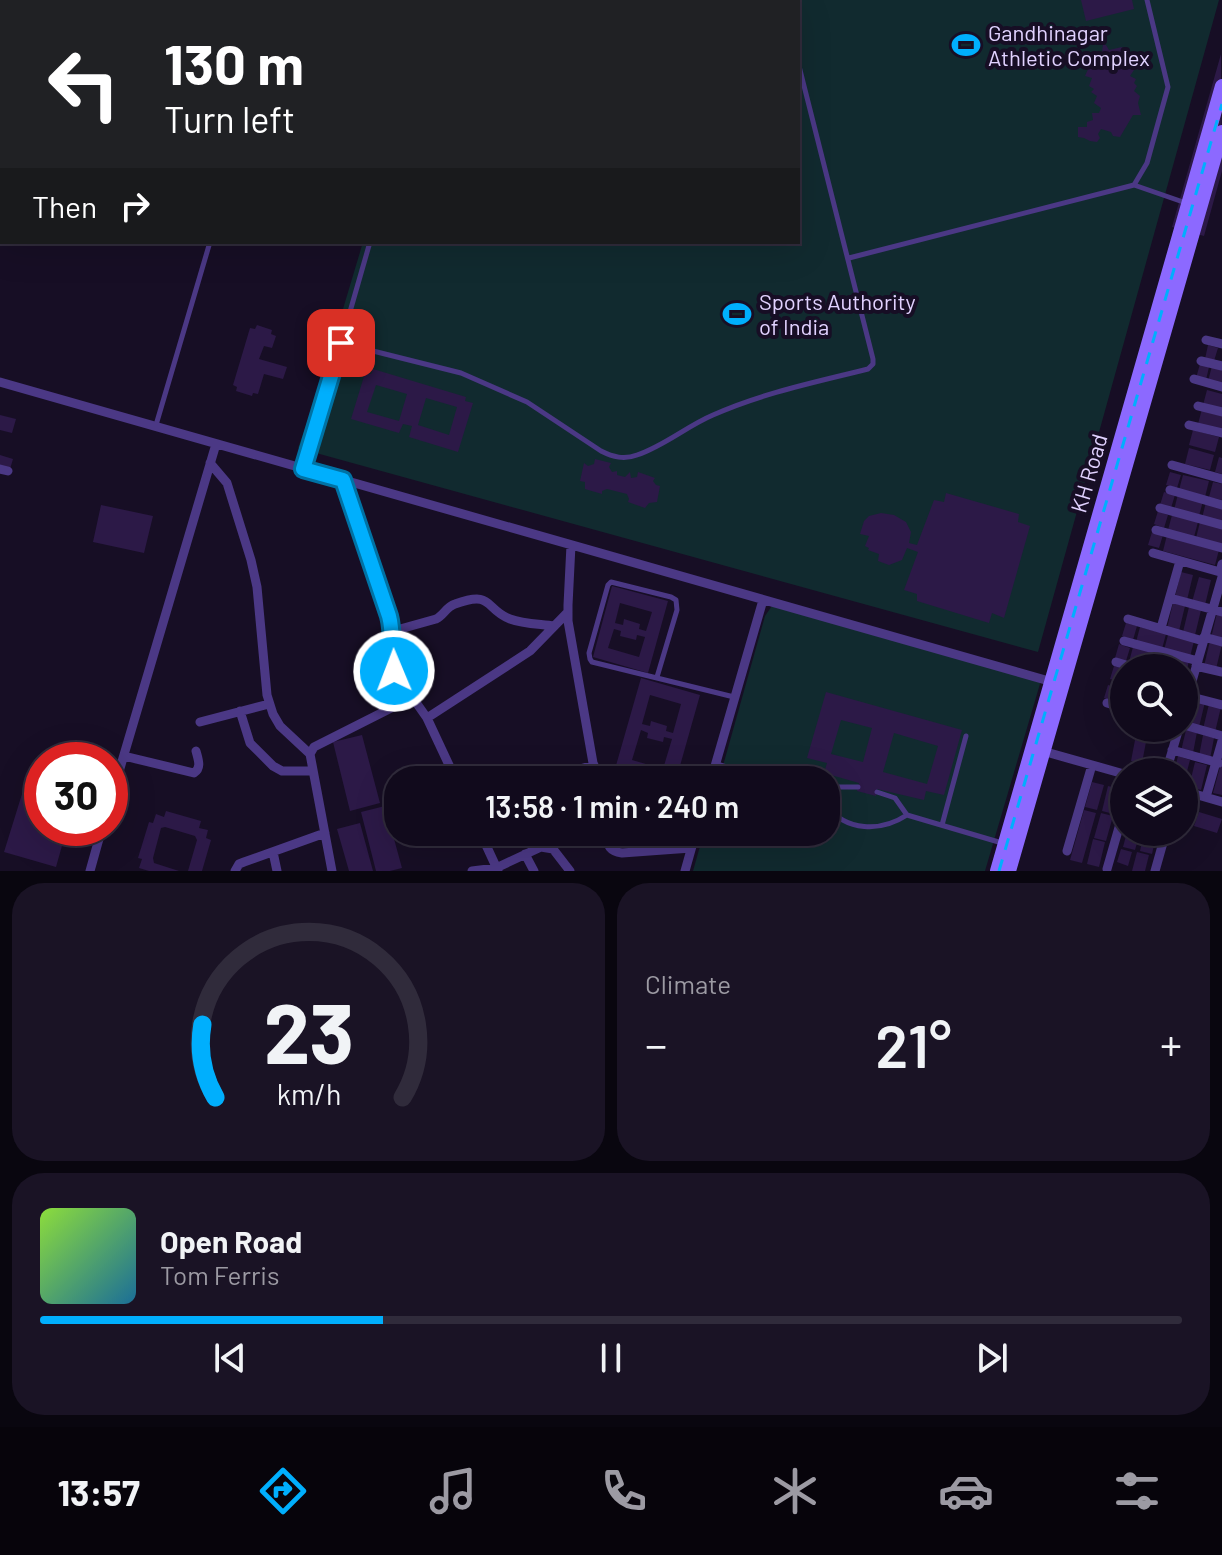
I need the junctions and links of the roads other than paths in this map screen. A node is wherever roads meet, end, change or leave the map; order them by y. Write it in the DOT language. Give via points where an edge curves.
graph roads {
  1 [pos="1147,0"];
  2 [pos="800,70"];
  3 [pos="1222,86"];
  4 [pos="1218,112"];
  5 [pos="1222,132"];
  6 [pos="1134,185"];
  7 [pos="1188,203"];
  8 [pos="209,244"];
  9 [pos="369,244"];
  10 [pos="849,258"];
  11 [pos="1206,340"];
  12 [pos="341,343"];
  13 [pos="1222,344"];
  14 [pos="1201,361"];
  15 [pos="1222,366"];
  16 [pos="1194,379"];
  17 [pos="3,383"];
  18 [pos="1222,387"];
  19 [pos="0,395"];
  20 [pos="1198,406"];
  21 [pos="1222,412"];
  22 [pos="1189,425"];
  23 [pos="156,427"];
  24 [pos="1222,433"];
  25 [pos="216,444"];
  26 [pos="210,463"];
  27 [pos="1172,465"];
  28 [pos="303,469"];
  29 [pos="1222,479"];
  30 [pos="343,480"];
  31 [pos="1170,490"];
  32 [pos="1222,505"];
  33 [pos="1160,508"];
  34 [pos="1222,525"];
  35 [pos="1156,530"];
  36 [pos="571,545"];
  37 [pos="1222,548"];
  38 [pos="1153,553"];
  39 [pos="1180,561"];
  40 [pos="1221,571"];
  41 [pos="1170,598"];
  42 [pos="763,600"];
  43 [pos="1217,611"];
  44 [pos="568,612"];
  45 [pos="1128,619"];
  46 [pos="554,626"];
  47 [pos="1161,628"];
  48 [pos="393,631"];
  49 [pos="1203,639"];
  50 [pos="1124,641"];
  51 [pos="1222,642"];
  52 [pos="1167,654"];
  53 [pos="1198,659"];
  54 [pos="1198,663"];
  55 [pos="1222,672"];
  56 [pos="657,677"];
  57 [pos="1057,684"];
  58 [pos="735,697"];
  59 [pos="411,698"];
  60 [pos="1198,699"];
  61 [pos="1107,703"];
  62 [pos="269,704"];
  63 [pos="1110,704"];
  64 [pos="1222,705"];
  65 [pos="240,711"];
  66 [pos="427,718"];
  67 [pos="200,722"];
  68 [pos="1198,730"];
  69 [pos="966,736"];
  70 [pos="1222,739"];
  71 [pos="128,742"];
  72 [pos="1175,742"];
  73 [pos="1038,750"];
  74 [pos="1172,750"];
  75 [pos="196,751"];
  76 [pos="310,754"];
  77 [pos="128,757"];
  78 [pos="1170,758"];
  79 [pos="1219,763"];
  80 [pos="716,764"];
  81 [pos="594,765"];
  82 [pos="1092,765"];
  83 [pos="449,766"];
  84 [pos="591,766"];
  85 [pos="723,766"];
  86 [pos="1110,770"];
  87 [pos="312,771"];
  88 [pos="840,787"];
  89 [pos="858,787"];
  90 [pos="877,792"];
  91 [pos="1198,795"];
  92 [pos="1206,797"];
  93 [pos="1222,802"];
  94 [pos="907,815"];
  95 [pos="840,819"];
  96 [pos="942,825"];
  97 [pos="325,833"];
  98 [pos="1011,836"];
  99 [pos="97,846"];
  100 [pos="486,846"];
  101 [pos="609,846"];
  102 [pos="1114,846"];
  103 [pos="1162,846"];
  104 [pos="691,848"];
  105 [pos="1067,851"];
  106 [pos="273,852"];
  107 [pos="525,854"];
  108 [pos="244,867"];
  109 [pos="497,869"];
  110 [pos="1107,869"];
  111 [pos="90,871"];
  112 [pos="235,871"];
  113 [pos="277,871"];
  114 [pos="332,871"];
  115 [pos="474,871"];
  116 [pos="534,871"];
  117 [pos="570,871"];
  118 [pos="685,871"];
  119 [pos="997,871"];
  120 [pos="1009,871"];
  121 [pos="1155,871"];
  1 -- 6 [label="lane" via="1168,87 1147,163"];
  2 -- 10 [label="lane"];
  3 -- 4 [label="main road, KH Road"];
  4 -- 7 [label="main road, KH Road"];
  5 -- 57 [label="main road, KH Road"];
  6 -- 7 [label="lane"];
  6 -- 10 [label="lane"];
  7 -- 57 [label="main road, KH Road"];
  8 -- 23 [label="lane"];
  9 -- 12 [label="lane"];
  10 -- 12 [label="lane" via="873,359 868,369 713,415 636,456 611,456 527,402 461,373"];
  11 -- 13 [label="street"];
  12 -- 28 [label="lane"];
  14 -- 15 [label="street"];
  16 -- 18 [label="street"];
  17 -- 19 [label="street"];
  17 -- 23 [label="street"];
  20 -- 21 [label="street"];
  22 -- 24 [label="street"];
  23 -- 25 [label="street"];
  25 -- 26 [label="street"];
  25 -- 28 [label="street"];
  26 -- 62 [label="street" via="227,483 251,560"];
  26 -- 71 [label="street"];
  27 -- 29 [label="street"];
  28 -- 30 [label="street"];
  30 -- 36 [label="street"];
  30 -- 48 [label="street"];
  31 -- 32 [label="street"];
  33 -- 34 [label="street"];
  35 -- 37 [label="street"];
  36 -- 42 [label="street"];
  36 -- 44 [label="street"];
  38 -- 39 [label="street"];
  39 -- 40 [label="street"];
  39 -- 41 [label="street"];
  40 -- 43 [label="street"];
  41 -- 43 [label="street"];
  41 -- 47 [label="street"];
  42 -- 57 [label="street"];
  42 -- 58 [label="street"];
  43 -- 49 [label="street"];
  44 -- 46 [label="street"];
  44 -- 81 [label="street"];
  45 -- 47 [label="street"];
  46 -- 48 [label="street" via="510,619 485,600 472,599 452,604 436,619"];
  46 -- 66 [label="street" via="515,662"];
  47 -- 49 [label="street"];
  48 -- 59 [label="street" via="394,671"];
  49 -- 51 [label="street"];
  49 -- 53 [label="street"];
  50 -- 52 [label="street"];
  54 -- 55 [label="street"];
  56 -- 56 [label="lane" via="590,659 611,582 676,600"];
  56 -- 58 [label="lane"];
  57 -- 73 [label="main road, KH Road"];
  58 -- 80 [label="street"];
  59 -- 66 [label="street"];
  59 -- 76 [label="street" via="314,747"];
  60 -- 64 [label="street"];
  61 -- 63 [label="street"];
  62 -- 65 [label="street"];
  62 -- 76 [label="street" via="280,726"];
  65 -- 67 [label="street"];
  65 -- 87 [label="street" via="250,743 273,766 293,773"];
  66 -- 83 [label="street"];
  68 -- 70 [label="street"];
  69 -- 96 [label="lane"];
  70 -- 79 [label="street"];
  72 -- 74 [label="street"];
  73 -- 82 [label="street"];
  73 -- 98 [label="main road, KH Road"];
  74 -- 78 [label="street"];
  74 -- 79 [label="street"];
  75 -- 77 [label="street" via="199,766 194,773"];
  76 -- 87 [label="street"];
  79 -- 92 [label="street"];
  80 -- 85 [label="lane"];
  81 -- 84 [label="street"];
  82 -- 86 [label="street"];
  82 -- 105 [label="street"];
  87 -- 97 [label="street"];
  88 -- 89 [label="lane"];
  90 -- 94 [label="lane" via="895,798"];
  91 -- 92 [label="street"];
  92 -- 93 [label="street"];
  94 -- 95 [label="lane" via="885,826"];
  94 -- 96 [label="lane"];
  96 -- 98 [label="lane"];
  97 -- 106 [label="street"];
  97 -- 114 [label="street"];
  98 -- 119 [label="main road, KH Road"];
  98 -- 120 [label="main road, KH Road"];
  99 -- 111 [label="street"];
  100 -- 109 [label="street"];
  101 -- 104 [label="street" via="622,853"];
  102 -- 110 [label="street"];
  103 -- 121 [label="street"];
  104 -- 118 [label="street"];
  106 -- 108 [label="street"];
  106 -- 113 [label="street"];
  107 -- 109 [label="street"];
  107 -- 116 [label="street"];
  107 -- 117 [label="street" via="548,847"];
  108 -- 112 [label="street" via="239,864"];
  109 -- 115 [label="street"];
}
